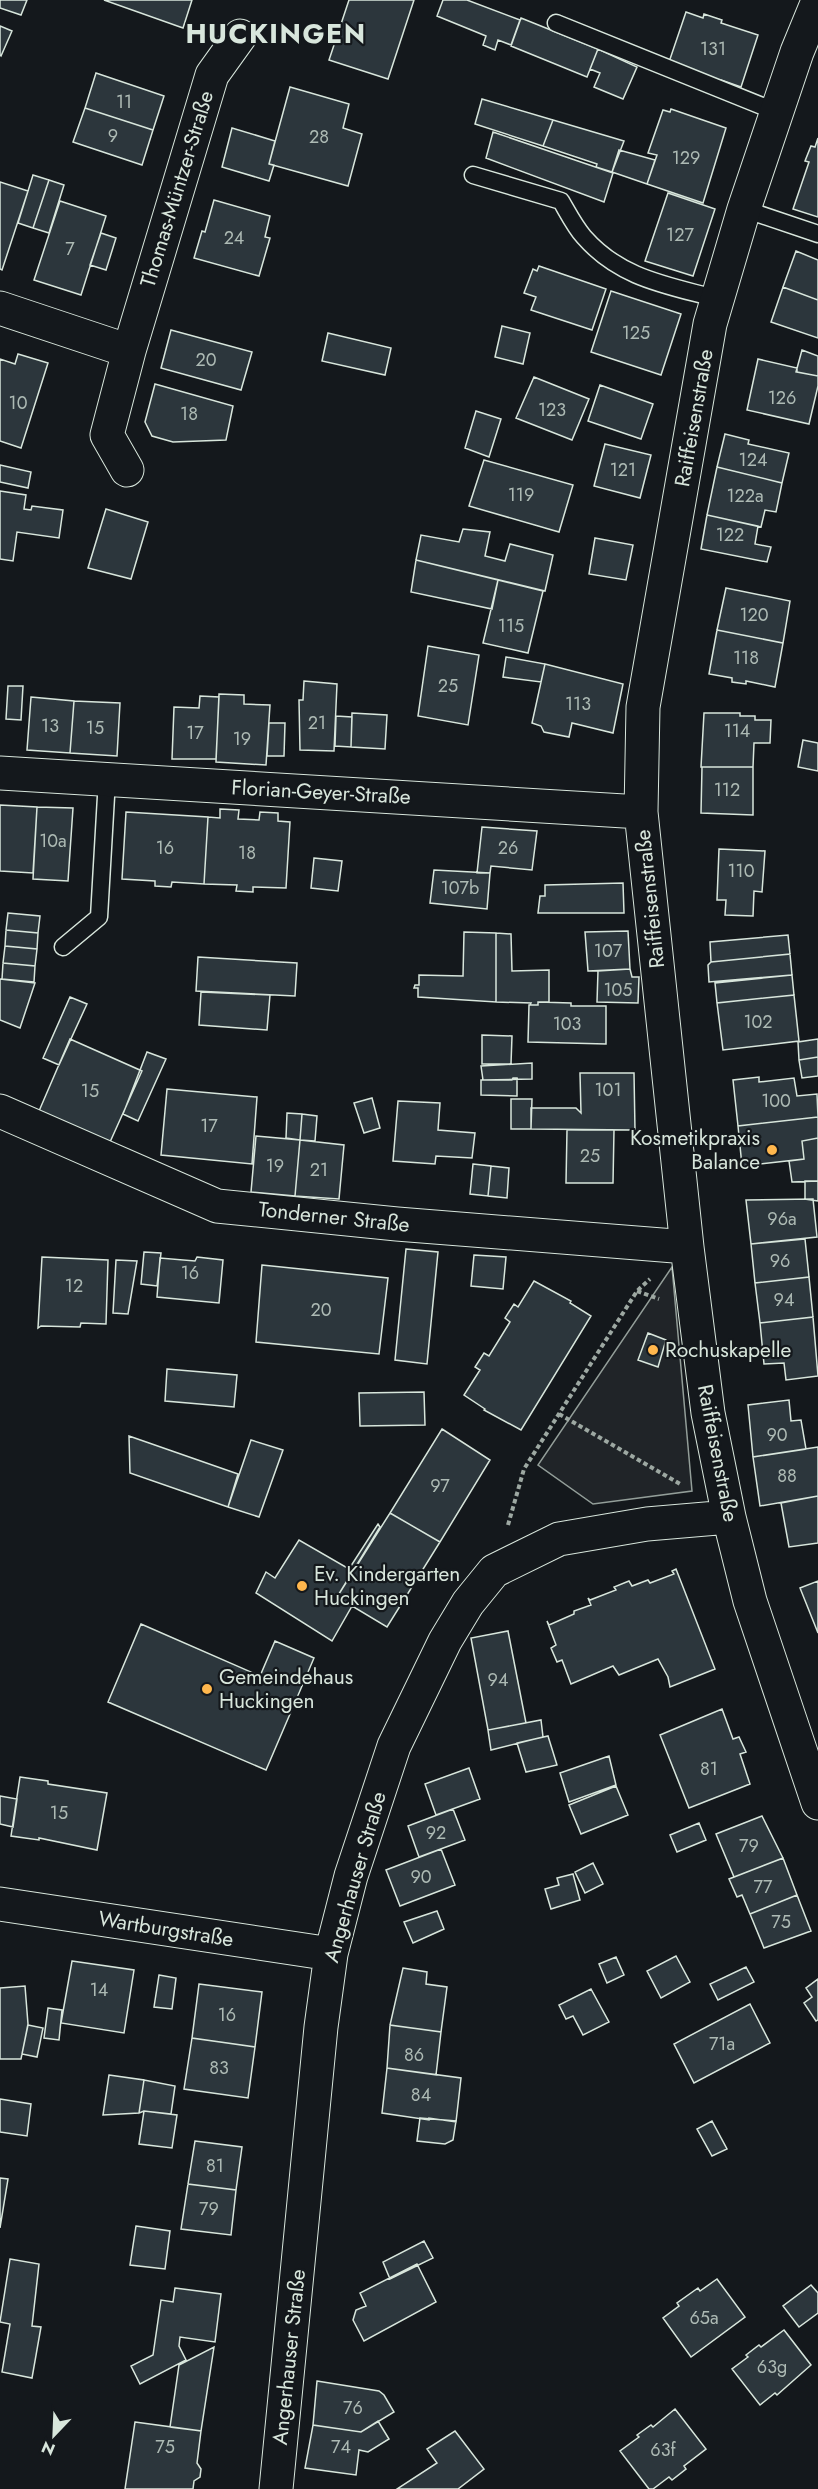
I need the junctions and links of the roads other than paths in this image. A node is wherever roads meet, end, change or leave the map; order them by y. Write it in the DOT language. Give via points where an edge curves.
graph roads {
  1 [pos="818,1"];
  2 [pos="556,23"];
  3 [pos="240,36"];
  4 [pos="777,112"];
  5 [pos="473,175"];
  6 [pos="744,209"];
  7 [pos="818,234"];
  8 [pos="718,299"];
  9 [pos="0,308"];
  10 [pos="129,351"];
  11 [pos="127,470"];
  12 [pos="0,773"];
  13 [pos="107,779"];
  14 [pos="641,812"];
  15 [pos="63,946"];
  16 [pos="0,1111"];
  17 [pos="687,1247"];
  18 [pos="729,1517"];
  19 [pos="818,1803"];
  20 [pos="0,1904"];
  21 [pos="331,1954"];
  22 [pos="276,2489"];
  1 -- 4 [label="street, Raiffeisenstraße"];
  2 -- 4 [label="lane"];
  3 -- 10 [label="street, Thomas-Müntzer-Straße" via="212,75"];
  4 -- 6 [label="street, Raiffeisenstraße"];
  5 -- 8 [label="lane" via="561,201 583,236 616,267"];
  6 -- 7 [label="lane"];
  6 -- 8 [label="street, Raiffeisenstraße"];
  8 -- 14 [label="street, Raiffeisenstraße" via="710,324 643,706"];
  9 -- 10 [label="street"];
  10 -- 11 [label="street, Thomas-Müntzer-Straße" via="107,435"];
  12 -- 13 [label="street, Florian-Geyer-Straße"];
  13 -- 14 [label="street, Florian-Geyer-Straße"];
  13 -- 15 [label="lane" via="99,917"];
  14 -- 17 [label="street, Raiffeisenstraße"];
  16 -- 17 [label="street, Tonderner Straße" via="218,1206"];
  17 -- 18 [label="street, Raiffeisenstraße" via="708,1413"];
  18 -- 19 [label="street, Raiffeisenstraße" via="750,1602"];
  18 -- 21 [label="street, Angerhauser Straße" via="647,1524 559,1539 494,1571 445,1641 394,1746 351,1875"];
  20 -- 21 [label="street, Wartburgstraße"];
  21 -- 22 [label="street, Angerhauser Straße"];
}
